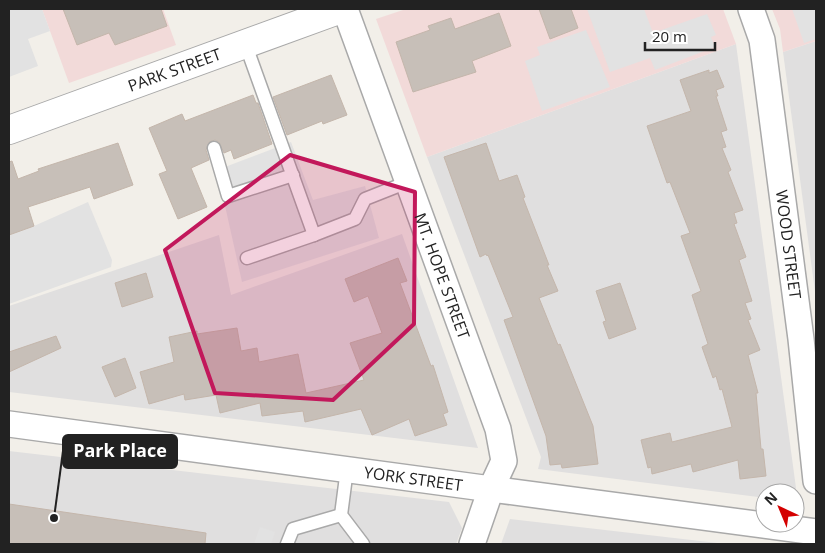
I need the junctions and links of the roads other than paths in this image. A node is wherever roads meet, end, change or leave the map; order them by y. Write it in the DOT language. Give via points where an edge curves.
graph roads {
  1 [pos="343,9"];
  2 [pos="751,9"];
  3 [pos="245,44"];
  4 [pos="9,130"];
  5 [pos="214,148"];
  6 [pos="293,176"];
  7 [pos="408,182"];
  8 [pos="314,235"];
  9 [pos="247,258"];
  10 [pos="9,424"];
  11 [pos="346,469"];
  12 [pos="816,481"];
  13 [pos="491,490"];
  14 [pos="341,515"];
  15 [pos="816,532"];
  16 [pos="759,535"];
  17 [pos="287,544"];
  18 [pos="363,544"];
  19 [pos="472,544"];
  1 -- 3 [label="street, PARK STREET"];
  1 -- 7 [label="street, MT. HOPE STREET"];
  2 -- 12 [label="street, WOOD STREET" via="762,40"];
  3 -- 4 [label="street, PARK STREET"];
  3 -- 6 [label="lane"];
  5 -- 6 [label="lane" via="228,196"];
  6 -- 8 [label="lane"];
  7 -- 8 [label="lane" via="365,199 355,219"];
  7 -- 13 [label="street, MT. HOPE STREET" via="498,429 504,462"];
  8 -- 9 [label="lane"];
  10 -- 11 [label="street, YORK STREET"];
  11 -- 13 [label="street, YORK STREET"];
  11 -- 14 [label="lane"];
  13 -- 16 [label="street, YORK STREET"];
  13 -- 19 [label="street, MT. HOPE STREET"];
  14 -- 17 [label="lane" via="293,529"];
  14 -- 18 [label="lane"];
  15 -- 16 [label="street, YORK STREET"];
}
